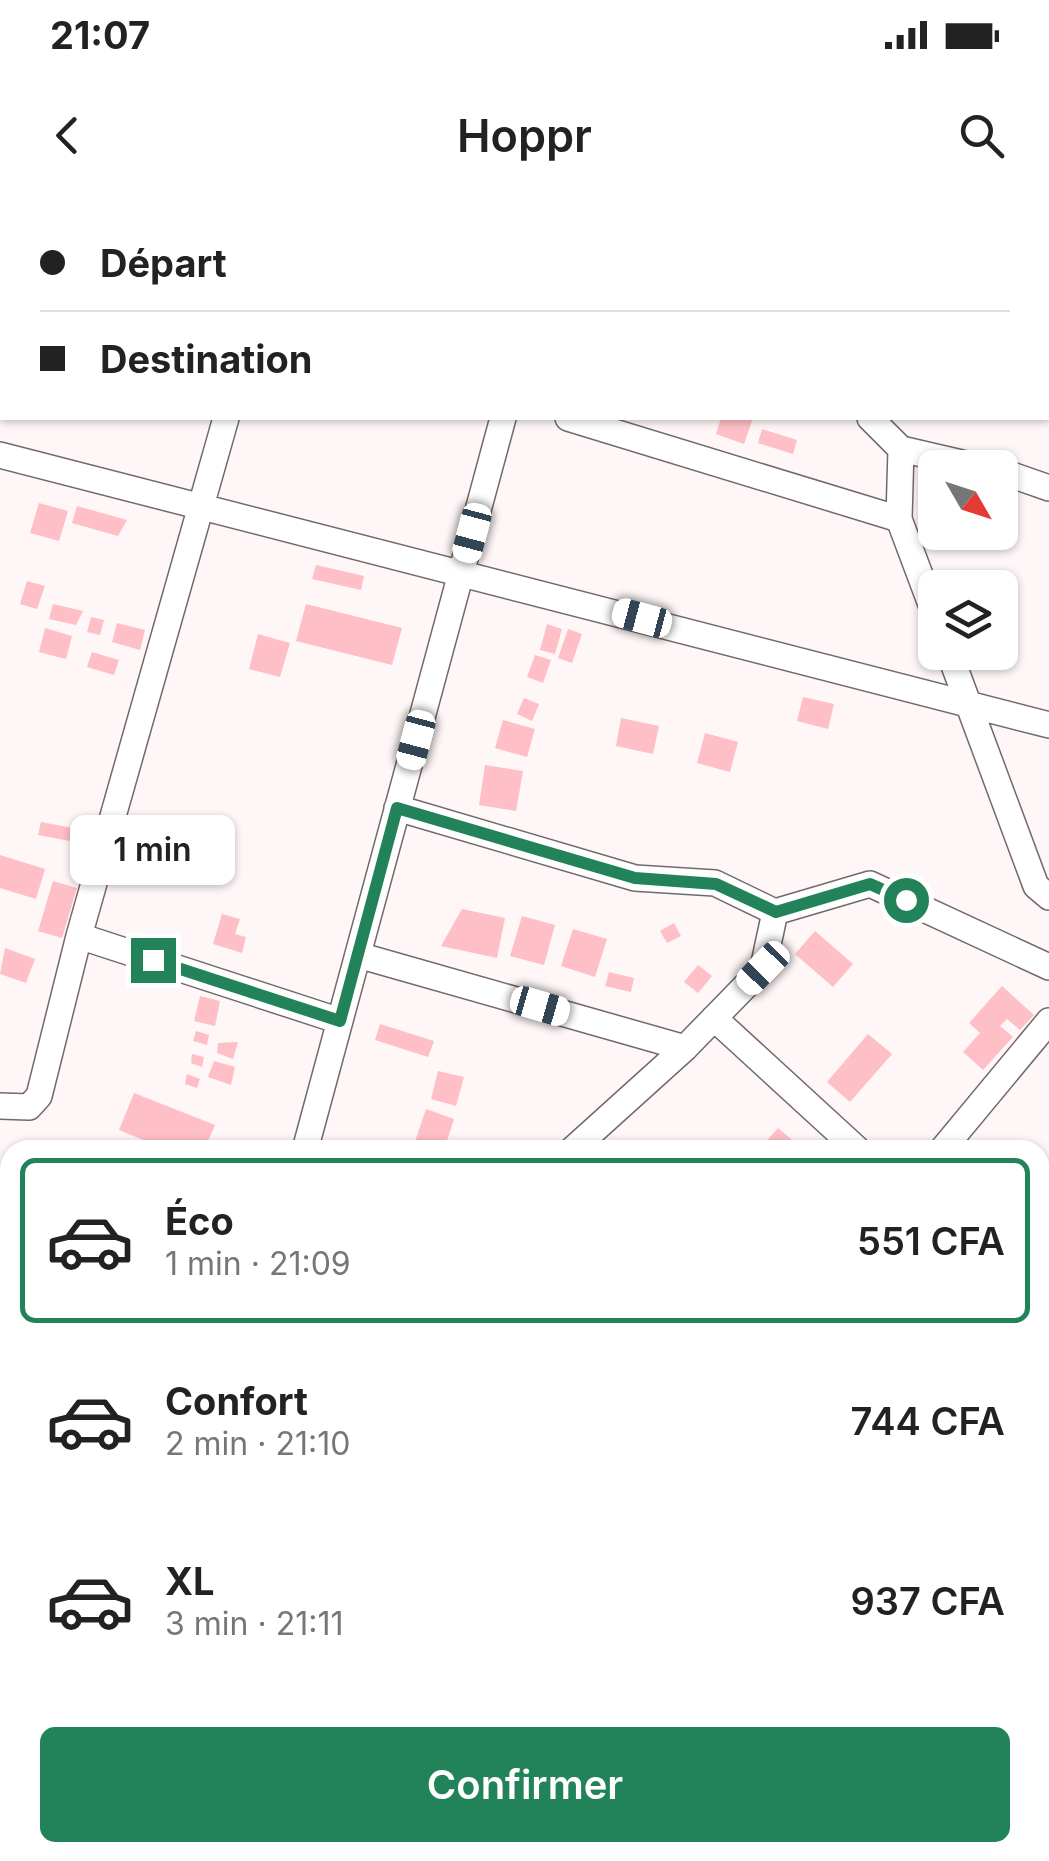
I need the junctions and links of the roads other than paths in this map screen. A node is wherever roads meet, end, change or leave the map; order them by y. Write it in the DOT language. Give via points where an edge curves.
graph roads {
  1 [pos="225,420"];
  2 [pos="502,420"];
  3 [pos="574,420"];
  4 [pos="872,420"];
  5 [pos="901,449"];
  6 [pos="918,453"];
  7 [pos="0,454"];
  8 [pos="1018,478"];
  9 [pos="1049,488"];
  10 [pos="202,506"];
  11 [pos="899,520"];
  12 [pos="918,570"];
  13 [pos="462,571"];
  14 [pos="956,670"];
  15 [pos="968,704"];
  16 [pos="1049,725"];
  17 [pos="397,808"];
  18 [pos="1049,897"];
  19 [pos="776,912"];
  20 [pos="78,936"];
  21 [pos="358,955"];
  22 [pos="1049,967"];
  23 [pos="714,1018"];
  24 [pos="340,1021"];
  25 [pos="1049,1022"];
  26 [pos="685,1048"];
  27 [pos="0,1106"];
  28 [pos="308,1140"];
  29 [pos="583,1140"];
  30 [pos="847,1140"];
  31 [pos="950,1140"];
  1 -- 10 [label="street"];
  2 -- 13 [label="street"];
  3 -- 11 [label="street"];
  4 -- 5 [label="street"];
  5 -- 6 [label="street"];
  5 -- 11 [label="street"];
  7 -- 10 [label="street"];
  8 -- 9 [label="street"];
  10 -- 13 [label="street"];
  10 -- 20 [label="street"];
  11 -- 12 [label="street"];
  13 -- 15 [label="street"];
  13 -- 17 [label="street"];
  14 -- 15 [label="street"];
  15 -- 16 [label="street"];
  15 -- 18 [label="street" via="1036,886"];
  17 -- 19 [label="street" via="635,878 716,884"];
  17 -- 21 [label="street"];
  19 -- 22 [label="street" via="870,884"];
  19 -- 23 [label="street" via="763,968"];
  20 -- 24 [label="street"];
  20 -- 27 [label="street" via="40,1096 29,1107"];
  21 -- 24 [label="street"];
  21 -- 26 [label="street"];
  23 -- 26 [label="street"];
  23 -- 30 [label="street"];
  24 -- 28 [label="street"];
  25 -- 31 [label="street"];
  26 -- 29 [label="street"];
}
